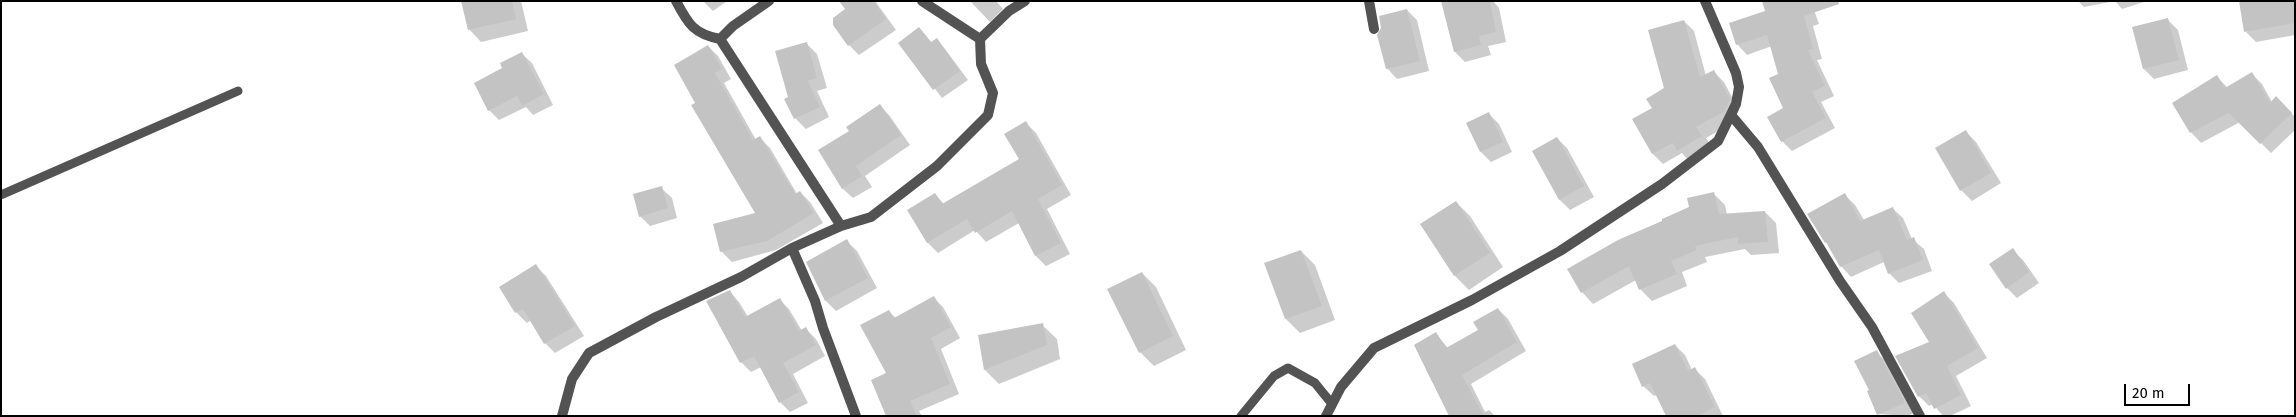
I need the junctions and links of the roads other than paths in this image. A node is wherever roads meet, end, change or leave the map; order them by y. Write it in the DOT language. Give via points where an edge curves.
graph roads {
  1 [pos="676,1"];
  2 [pos="769,1"];
  3 [pos="922,1"];
  4 [pos="1026,1"];
  5 [pos="1369,1"];
  6 [pos="1705,1"];
  7 [pos="1374,29"];
  8 [pos="720,39"];
  9 [pos="980,39"];
  10 [pos="238,91"];
  11 [pos="1731,115"];
  12 [pos="1,195"];
  13 [pos="841,226"];
  14 [pos="792,248"];
  15 [pos="1332,404"];
  16 [pos="562,416"];
  17 [pos="856,416"];
  18 [pos="1241,416"];
  19 [pos="1326,416"];
  20 [pos="1920,416"];
  1 -- 8 [label="street" via="688,24 705,36"];
  2 -- 8 [label="street" via="732,26"];
  3 -- 9 [label="street"];
  4 -- 9 [label="street" via="1009,11"];
  5 -- 7 [label="street"];
  6 -- 11 [label="street" via="1736,73 1739,87"];
  8 -- 13 [label="street"];
  9 -- 13 [label="street" via="981,64 993,93 988,115 937,166 878,211"];
  10 -- 12 [label="lane"];
  11 -- 15 [label="street" via="1718,141 1662,184 1544,260 1374,348 1341,387"];
  11 -- 20 [label="street" via="1758,146 1840,281 1872,327"];
  13 -- 14 [label="street"];
  14 -- 16 [label="street" via="589,353 572,379"];
  14 -- 17 [label="street" via="815,301"];
  15 -- 18 [label="lane" via="1315,383 1288,368 1274,376"];
  15 -- 19 [label="street"];
}
